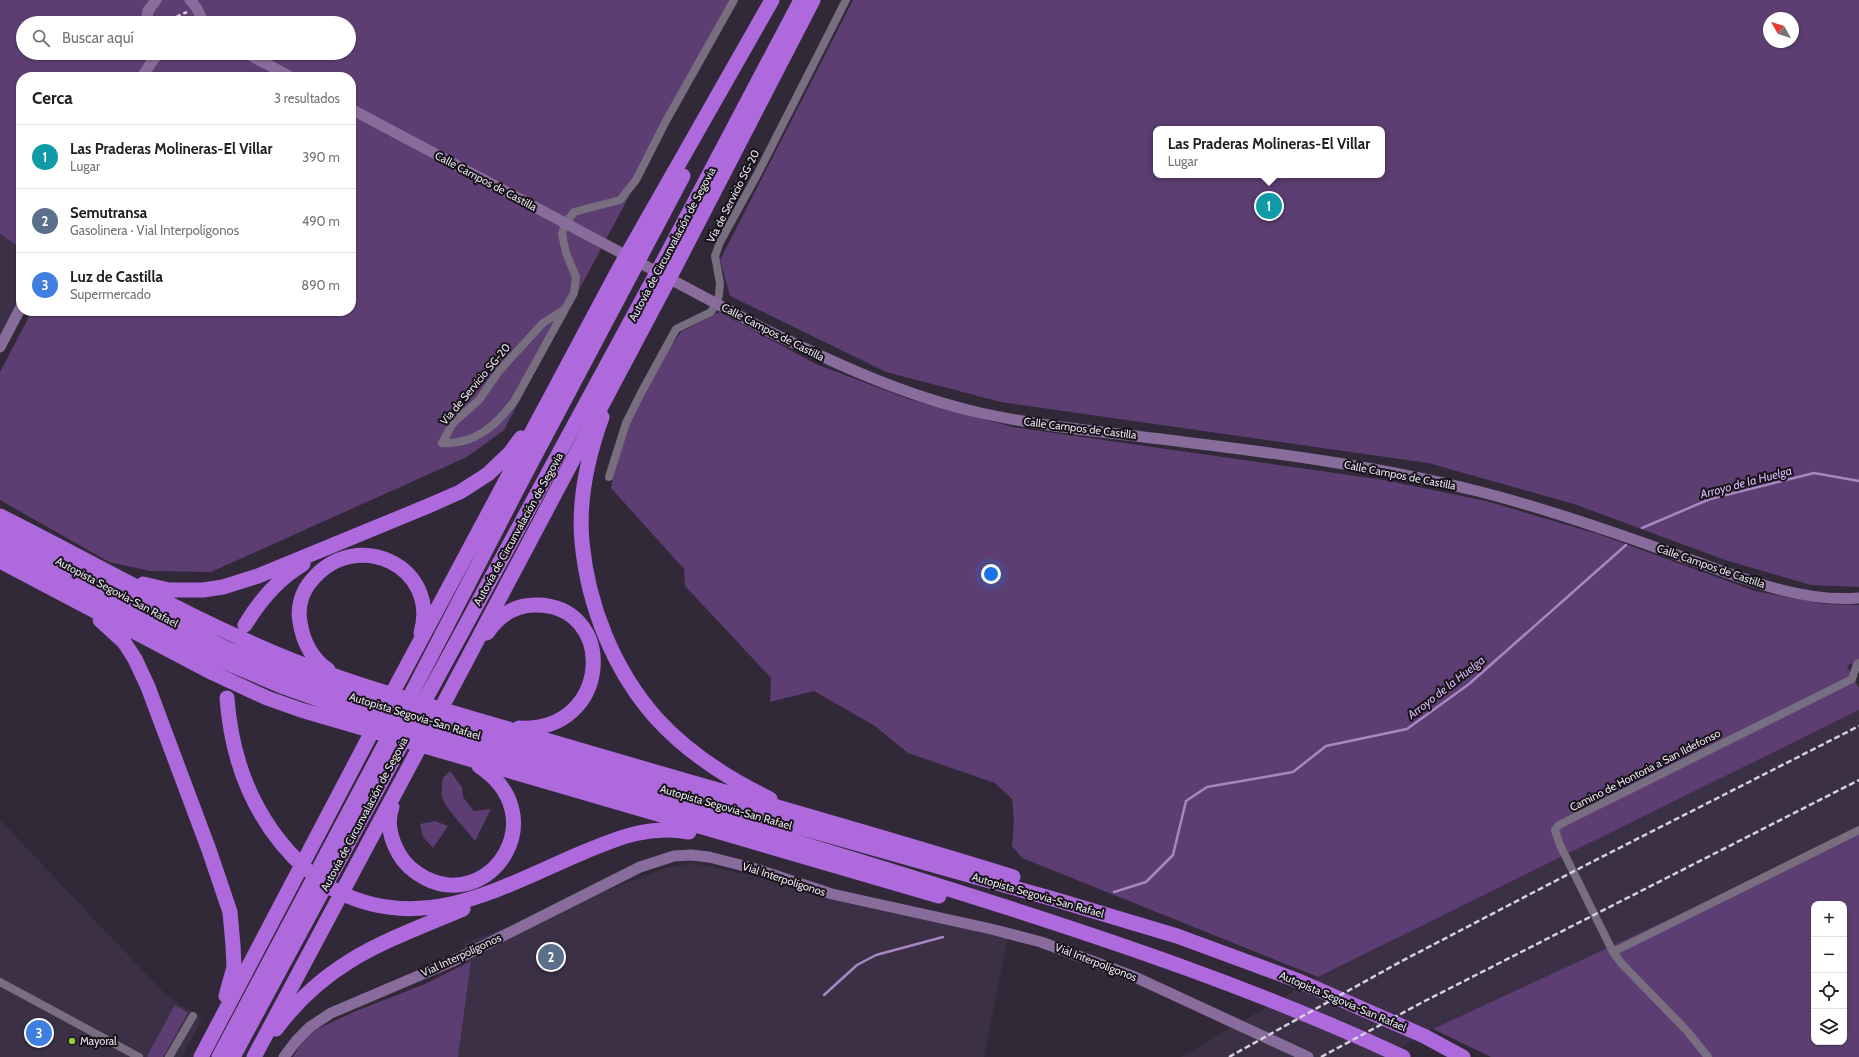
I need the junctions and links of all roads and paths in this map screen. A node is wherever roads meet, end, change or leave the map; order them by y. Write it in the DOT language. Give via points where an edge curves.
graph roads {
  1 [pos="156,0"];
  2 [pos="190,0"];
  3 [pos="734,0"];
  4 [pos="772,0"];
  5 [pos="775,0"];
  6 [pos="801,0"];
  7 [pos="813,0"];
  8 [pos="846,0"];
  9 [pos="147,16"];
  10 [pos="199,16"];
  11 [pos="149,60"];
  12 [pos="154,60"];
  13 [pos="259,60"];
  14 [pos="144,72"];
  15 [pos="145,72"];
  16 [pos="282,72"];
  17 [pos="356,112"];
  18 [pos="565,224"];
  19 [pos="658,299"];
  20 [pos="716,304"];
  21 [pos="565,309"];
  22 [pos="16,316"];
  23 [pos="0,347"];
  24 [pos="567,367"];
  25 [pos="609,477"];
  26 [pos="0,516"];
  27 [pos="381,526"];
  28 [pos="0,531"];
  29 [pos="0,545"];
  30 [pos="0,561"];
  31 [pos="102,570"];
  32 [pos="1859,598"];
  33 [pos="81,604"];
  34 [pos="245,625"];
  35 [pos="1859,663"];
  36 [pos="408,665"];
  37 [pos="460,671"];
  38 [pos="351,681"];
  39 [pos="227,698"];
  40 [pos="361,707"];
  41 [pos="488,723"];
  42 [pos="462,737"];
  43 [pos="401,783"];
  44 [pos="1859,830"];
  45 [pos="641,832"];
  46 [pos="885,838"];
  47 [pos="785,852"];
  48 [pos="1177,936"];
  49 [pos="1614,952"];
  50 [pos="1160,958"];
  51 [pos="0,982"];
  52 [pos="193,1016"];
  53 [pos="1400,1055"];
  54 [pos="139,1057"];
  55 [pos="169,1057"];
  56 [pos="196,1057"];
  57 [pos="201,1057"];
  58 [pos="219,1057"];
  59 [pos="233,1057"];
  60 [pos="255,1057"];
  61 [pos="284,1057"];
  62 [pos="1308,1057"];
  63 [pos="1463,1057"];
  64 [pos="1708,1057"];
  1 -- 9 [label="main road"];
  2 -- 10 [label="main road"];
  3 -- 18 [label="street" via="636,180 620,200 574,212"];
  4 -- 24 [label="highway" via="626,256"];
  5 -- 58 [label="highway, Autovía de Circunvalación de Segovia"];
  6 -- 59 [label="highway, Autovía de Circunvalación de Segovia" via="666,256"];
  7 -- 19 [label="highway"];
  8 -- 20 [label="street, Vía de Servicio SG-20" via="720,242 715,256 720,283"];
  11 -- 14 [label="main road"];
  12 -- 15 [label="main road"];
  13 -- 16 [label="main road"];
  17 -- 18 [label="main road, Calle Campos de Castilla"];
  18 -- 20 [label="main road, Calle Campos de Castilla"];
  18 -- 21 [label="street, Vía de Servicio SG-20" via="562,234 566,253 576,277 574,293"];
  19 -- 37 [label="highway"];
  19 -- 46 [label="highway" via="606,407 587,470 582,541 587,580 608,643 623,673 657,719 708,763 745,787 770,799"];
  20 -- 25 [label="street" via="711,312 676,329 626,423"];
  20 -- 32 [label="main road, Calle Campos de Castilla" via="831,361 893,387 979,412 1066,428 1319,460 1475,490 1571,517 1772,587 1839,599"];
  21 -- 21 [label="street, Vía de Servicio SG-20" via="505,414 489,428 466,441 442,443 453,423 479,400 499,371 543,323"];
  22 -- 23 [label="main road"];
  24 -- 27 [label="highway" via="521,439 488,474 460,492"];
  24 -- 36 [label="highway"];
  26 -- 31 [label="highway"];
  27 -- 31 [label="highway" via="240,582 203,590 169,590 148,586"];
  27 -- 34 [label="highway" via="311,559 291,572 264,597"];
  28 -- 40 [label="highway, Autopista Segovia-San Rafael" via="225,648 328,689"];
  29 -- 40 [label="highway, Autopista Segovia-San Rafael" via="218,659 284,687"];
  30 -- 33 [label="highway"];
  31 -- 38 [label="highway" via="229,632"];
  33 -- 40 [label="highway" via="260,695 301,710"];
  33 -- 56 [label="highway" via="110,627 135,659 161,720 230,912 234,967 224,1001"];
  35 -- 49 [label="street, Camino de Hontoria a San Ildefonso" via="1852,679 1559,825 1555,830 1560,845"];
  36 -- 38 [label="highway" via="423,625 423,602 412,578 390,562 368,555 347,556 326,566 308,585 299,608 299,619 307,648 312,656 331,672"];
  36 -- 57 [label="highway"];
  37 -- 41 [label="highway" via="497,620 523,606 553,607 572,617 584,632 591,646 594,668 587,691 575,708 556,721 539,727 510,728"];
  37 -- 43 [label="highway"];
  38 -- 40 [label="highway"];
  39 -- 45 [label="highway" via="231,735 240,769 258,809 281,842 300,864 322,881 343,894 372,904 412,910 462,901 616,839"];
  40 -- 42 [label="highway, Autopista Segovia-San Rafael"];
  40 -- 42 [label="highway"];
  41 -- 42 [label="highway"];
  41 -- 46 [label="highway"];
  42 -- 43 [label="highway" via="477,764 494,777 506,793 513,814 513,834 505,854 488,872 460,885 443,884 430,880 408,866 394,845 390,832 390,812"];
  42 -- 47 [label="highway"];
  42 -- 48 [label="highway, Autopista Segovia-San Rafael" via="680,794"];
  42 -- 50 [label="highway, Autopista Segovia-San Rafael" via="679,807 1026,913"];
  43 -- 60 [label="highway"];
  44 -- 49 [label="street"];
  45 -- 47 [label="highway" via="673,829"];
  45 -- 60 [label="highway" via="378,945 348,961 326,976 303,997"];
  46 -- 48 [label="highway" via="1056,890"];
  47 -- 50 [label="highway" via="1036,926"];
  48 -- 63 [label="highway, Autopista Segovia-San Rafael" via="1299,981 1424,1036"];
  49 -- 64 [label="street, Camino de Hontoria a San Ildefonso" via="1622,964 1688,1032"];
  50 -- 53 [label="highway, Autopista Segovia-San Rafael" via="1266,998"];
  51 -- 54 [label="street"];
  52 -- 55 [label="street"];
  61 -- 62 [label="main road, Vial Interpolígonos" via="310,1027 331,1013 451,962 640,867 664,858 684,855 716,859 832,894 1041,942 1135,977"];
}
